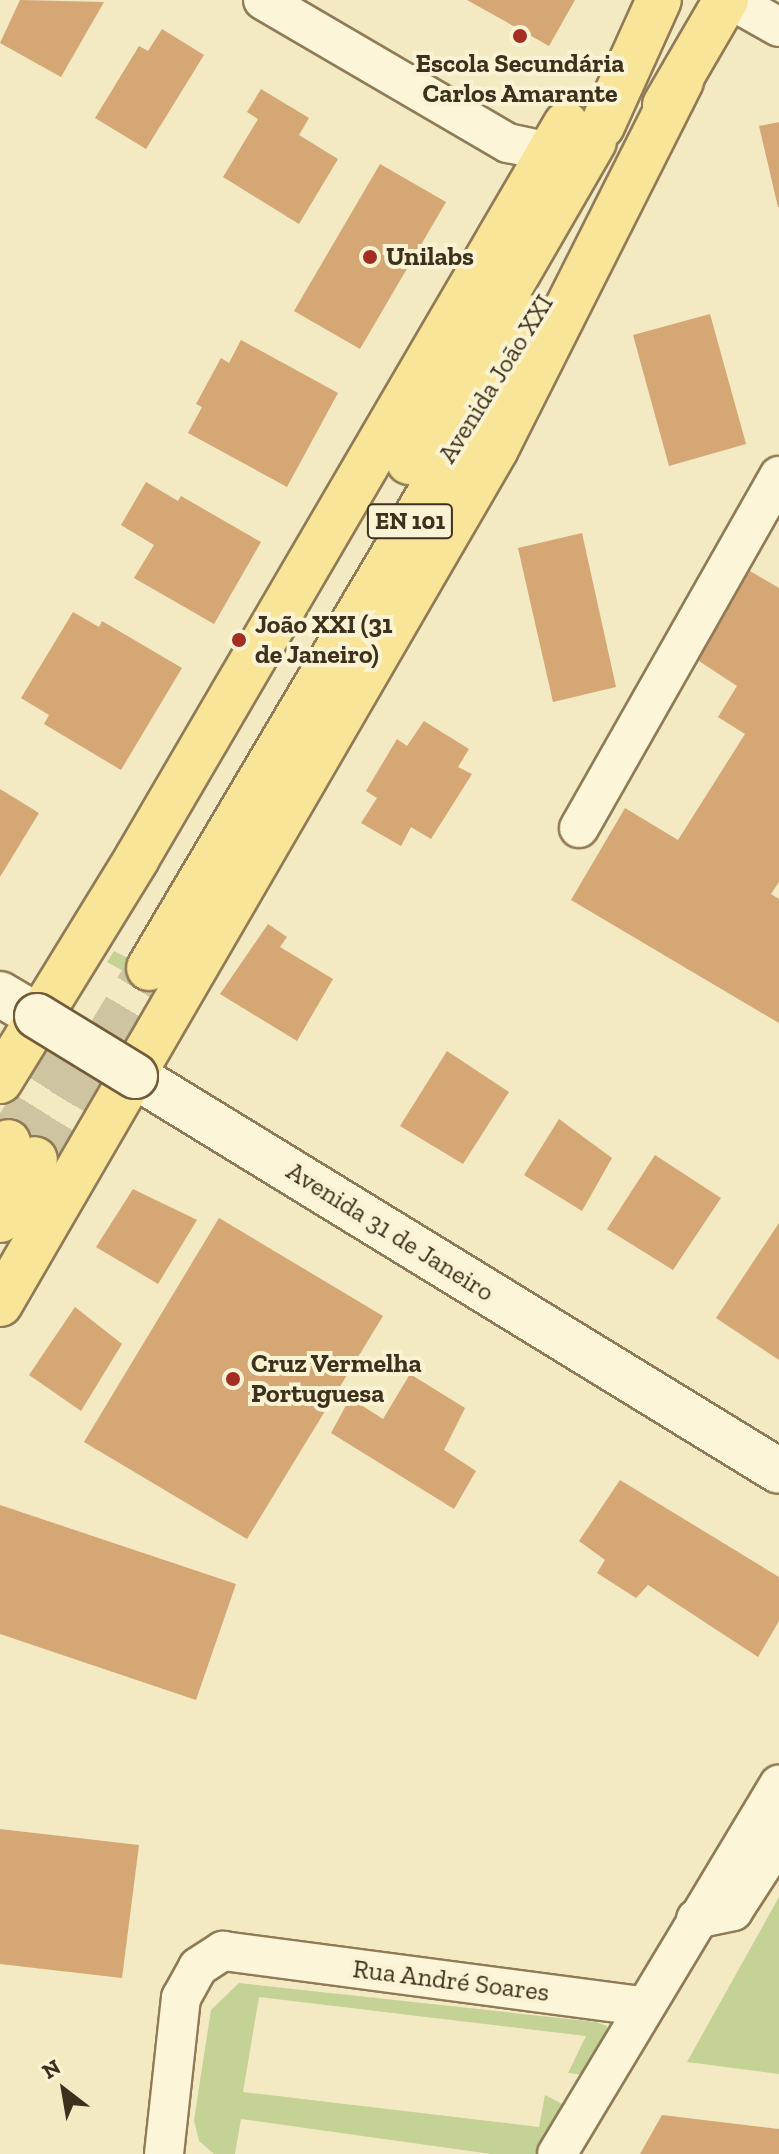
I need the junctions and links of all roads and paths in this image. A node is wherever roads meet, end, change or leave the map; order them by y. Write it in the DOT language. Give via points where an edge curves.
graph roads {
  1 [pos="263,0"];
  2 [pos="728,0"];
  3 [pos="653,10"];
  4 [pos="779,27"];
  5 [pos="681,81"];
  6 [pos="577,131"];
  7 [pos="779,476"];
  8 [pos="579,828"];
  9 [pos="0,994"];
  10 [pos="37,1016"];
  11 [pos="135,1076"];
  12 [pos="0,1081"];
  13 [pos="14,1152"];
  14 [pos="0,1220"];
  15 [pos="0,1304"];
  16 [pos="779,1471"];
  17 [pos="779,1785"];
  18 [pos="776,1852"];
  19 [pos="696,1919"];
  20 [pos="643,2006"];
  21 [pos="164,2154"];
  22 [pos="557,2154"];
  1 -- 6 [label="street" via="508,143"];
  2 -- 4 [label="street"];
  2 -- 5 [label="main road, Avenida João XXI / EN 101"];
  3 -- 6 [label="main road"];
  5 -- 6 [label="main road, Avenida João XXI / EN 101" via="137,961"];
  5 -- 11 [label="main road" via="496,449"];
  6 -- 10 [label="main road"];
  7 -- 8 [label="street"];
  9 -- 10 [label="main road, Avenida 31 de Janeiro"];
  10 -- 11 [label="main road, Avenida 31 de Janeiro, bridge"];
  10 -- 12 [label="main road"];
  11 -- 15 [label="main road"];
  11 -- 16 [label="main road, Avenida 31 de Janeiro"];
  13 -- 14 [label="main road"];
  17 -- 19 [label="street"];
  18 -- 19 [label="street" via="733,1911"];
  19 -- 20 [label="street"];
  20 -- 21 [label="street, Rua André Soares" via="223,1951 198,1967 181,1998"];
  20 -- 22 [label="street"];
}
